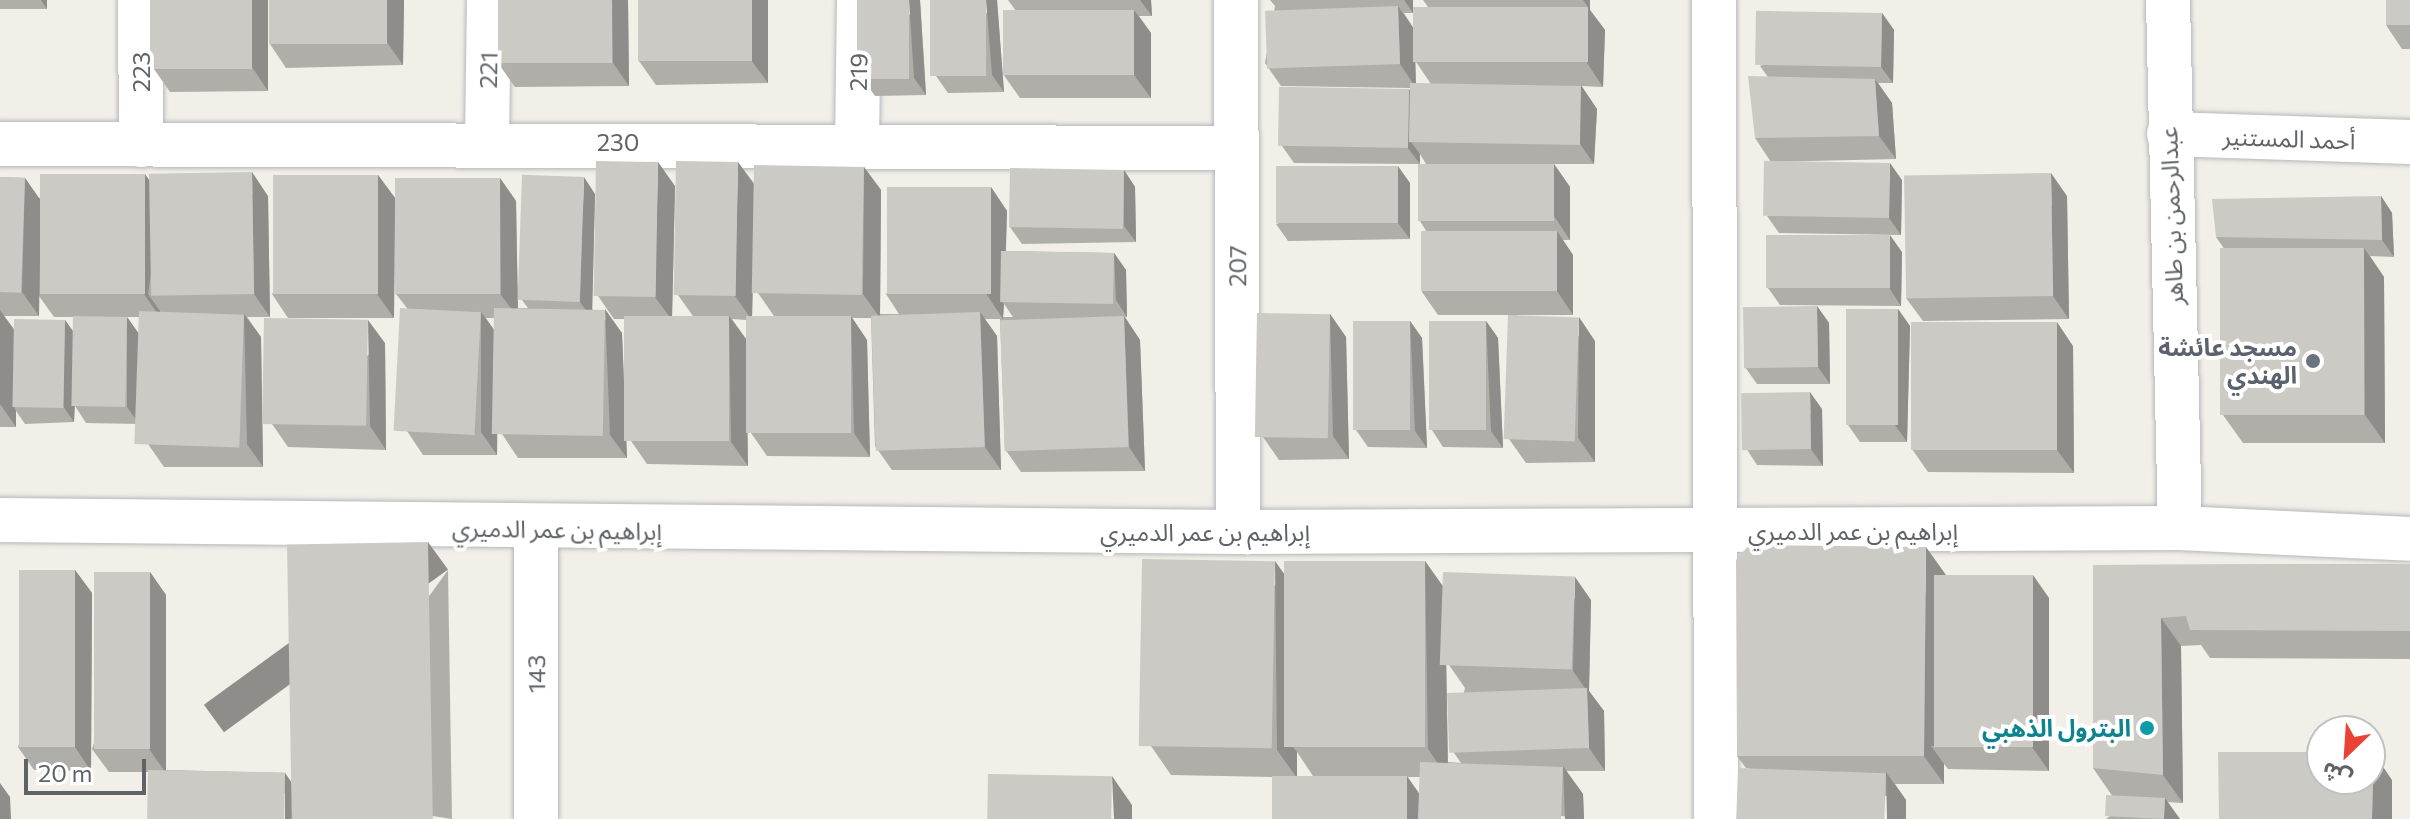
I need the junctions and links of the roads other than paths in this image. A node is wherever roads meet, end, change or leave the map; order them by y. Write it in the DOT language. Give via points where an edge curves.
graph roads {
  1 [pos="140,0"];
  2 [pos="489,0"];
  3 [pos="859,0"];
  4 [pos="1236,0"];
  5 [pos="1714,0"];
  6 [pos="2168,0"];
  7 [pos="2169,134"];
  8 [pos="487,141"];
  9 [pos="2410,142"];
  10 [pos="857,143"];
  11 [pos="0,144"];
  12 [pos="141,145"];
  13 [pos="1237,148"];
  14 [pos="0,520"];
  15 [pos="2180,528"];
  16 [pos="536,530"];
  17 [pos="1238,532"];
  18 [pos="1714,532"];
  19 [pos="2410,539"];
  20 [pos="536,819"];
  21 [pos="1716,819"];
  1 -- 12 [label="street, 223"];
  2 -- 8 [label="street, 221"];
  3 -- 10 [label="street, 219"];
  4 -- 13 [label="street, 207"];
  5 -- 18 [label="street"];
  6 -- 7 [label="street, عبدالرحمن بن طاهر"];
  7 -- 9 [label="street, أحمد المستنير"];
  7 -- 15 [label="street, عبدالرحمن بن طاهر"];
  8 -- 10 [label="street, 230"];
  8 -- 12 [label="street, 230"];
  10 -- 13 [label="street, 230"];
  11 -- 12 [label="street, 230"];
  13 -- 17 [label="street, 207"];
  14 -- 16 [label="street, إبراهيم بن عمر الدميري"];
  15 -- 18 [label="street, إبراهيم بن عمر الدميري"];
  15 -- 19 [label="street, إبراهيم بن عمر الدميري"];
  16 -- 17 [label="street, إبراهيم بن عمر الدميري"];
  16 -- 20 [label="street, 143"];
  17 -- 18 [label="street, إبراهيم بن عمر الدميري"];
  18 -- 21 [label="street"];
}
